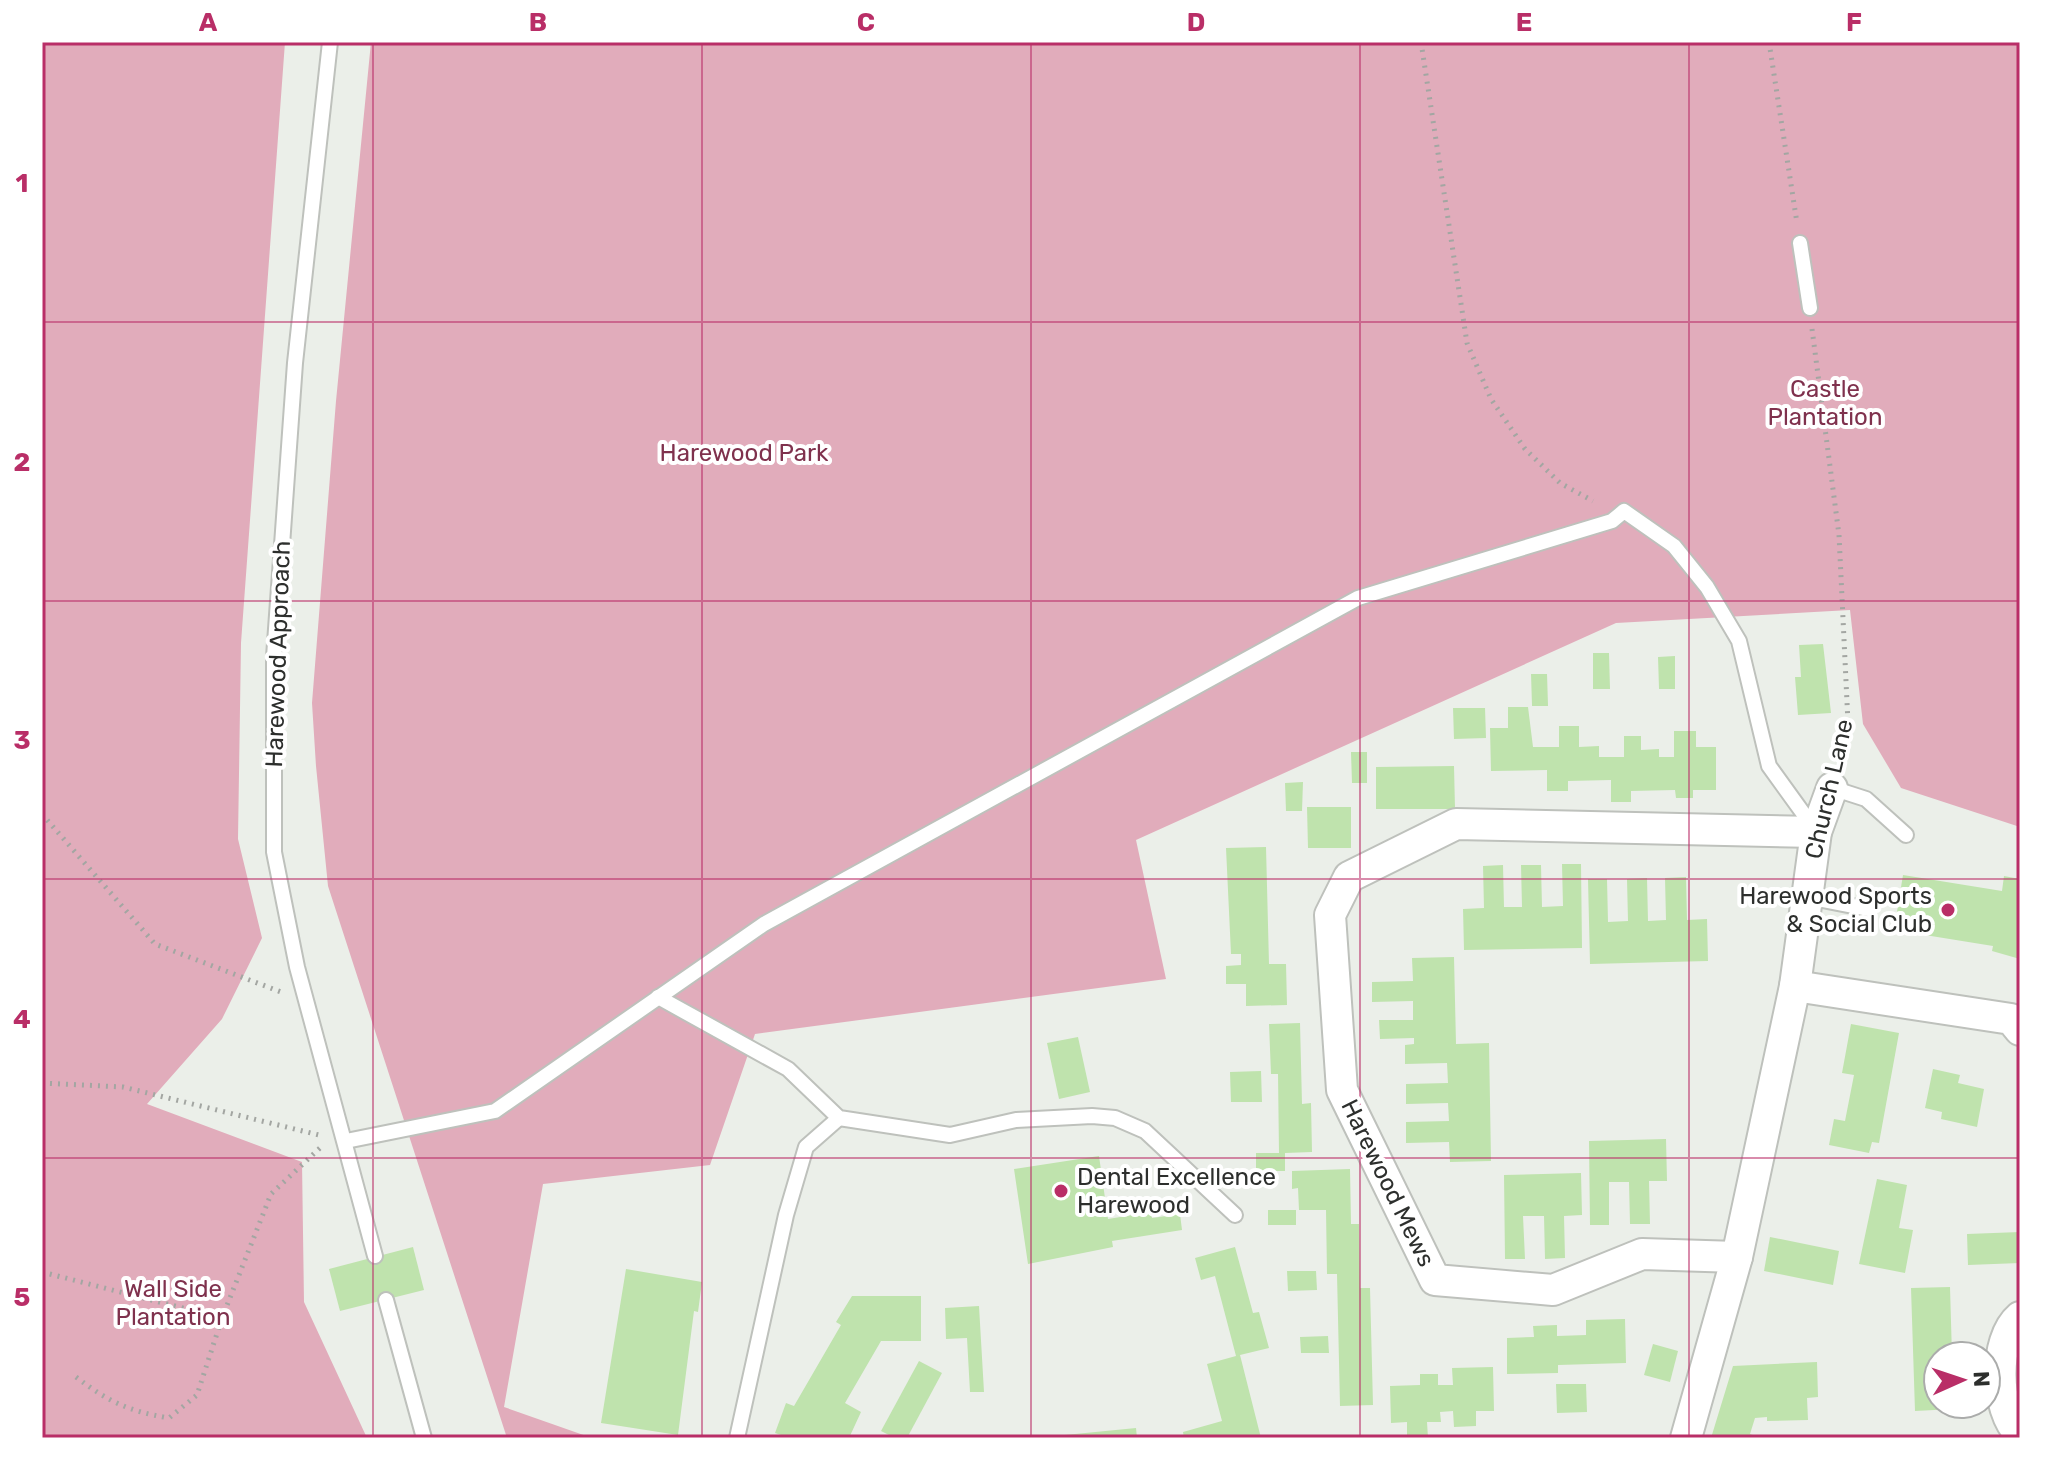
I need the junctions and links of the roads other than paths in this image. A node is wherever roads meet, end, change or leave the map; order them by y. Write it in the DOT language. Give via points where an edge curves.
graph roads {
  1 [pos="330,42"];
  2 [pos="1800,243"];
  3 [pos="1810,308"];
  4 [pos="1832,788"];
  5 [pos="1816,832"];
  6 [pos="1906,835"];
  7 [pos="1807,897"];
  8 [pos="1868,909"];
  9 [pos="1795,986"];
  10 [pos="658,997"];
  11 [pos="2020,1030"];
  12 [pos="839,1118"];
  13 [pos="346,1141"];
  14 [pos="1235,1215"];
  15 [pos="375,1256"];
  16 [pos="1737,1257"];
  17 [pos="386,1300"];
  18 [pos="2020,1317"];
  19 [pos="2020,1434"];
  20 [pos="424,1438"];
  21 [pos="737,1438"];
  22 [pos="1686,1438"];
  1 -- 13 [label="lane, Harewood Approach" via="295,363 274,657 274,852 307,1003"];
  2 -- 3 [label="lane"];
  4 -- 5 [label="street, Church Lane"];
  4 -- 6 [label="lane" via="1866,799"];
  5 -- 7 [label="street, Church Lane"];
  5 -- 10 [label="lane" via="1769,766 1739,641 1707,587 1674,546 1624,511 1612,521 1358,598 764,924"];
  5 -- 16 [label="street, Harewood Mews" via="1456,824 1349,877 1330,915 1342,1090 1435,1280 1553,1290 1642,1254"];
  7 -- 8 [label="lane"];
  7 -- 9 [label="street, Church Lane"];
  9 -- 11 [label="street" via="2011,1019"];
  9 -- 16 [label="street, Church Lane"];
  10 -- 12 [label="lane" via="788,1069"];
  10 -- 13 [label="lane" via="495,1111"];
  12 -- 14 [label="lane" via="950,1135 1016,1120 1115,1118 1145,1131"];
  12 -- 21 [label="lane" via="806,1147"];
  13 -- 15 [label="lane, Harewood Approach"];
  16 -- 22 [label="street, Church Lane"];
  17 -- 20 [label="lane"];
  18 -- 19 [label="street" via="2005,1334 2001,1354 2004,1404"];
}
